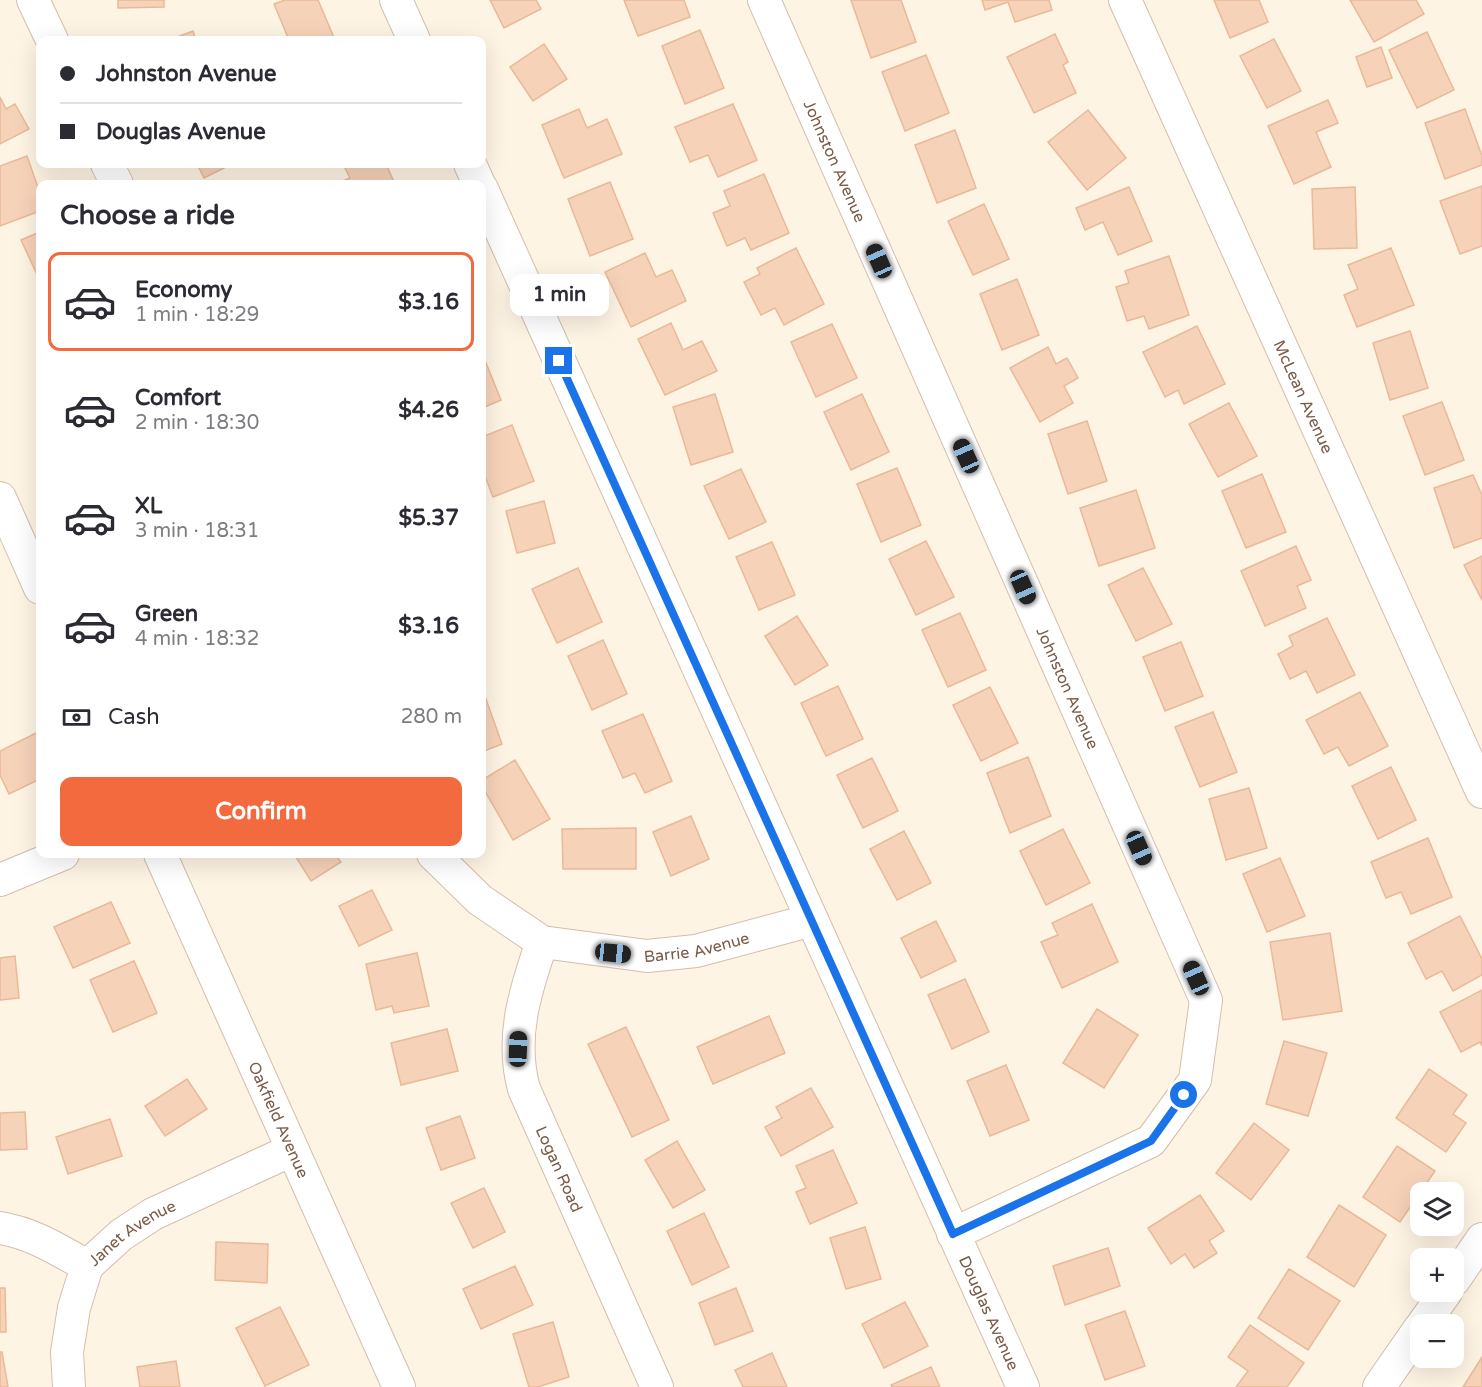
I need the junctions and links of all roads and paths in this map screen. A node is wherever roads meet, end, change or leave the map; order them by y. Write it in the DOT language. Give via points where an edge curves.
graph roads {
  1 [pos="33,0"];
  2 [pos="396,0"];
  3 [pos="764,0"];
  4 [pos="1125,0"];
  5 [pos="50,36"];
  6 [pos="412,36"];
  7 [pos="486,198"];
  8 [pos="0,498"];
  9 [pos="36,579"];
  10 [pos="1482,792"];
  11 [pos="53,858"];
  12 [pos="162,858"];
  13 [pos="437,858"];
  14 [pos="0,880"];
  15 [pos="812,920"];
  16 [pos="543,942"];
  17 [pos="292,1150"];
  18 [pos="0,1228"];
  19 [pos="953,1234"];
  20 [pos="1482,1239"];
  21 [pos="1464,1265"];
  22 [pos="87,1266"];
  23 [pos="1410,1343"];
  24 [pos="69,1387"];
  25 [pos="399,1387"];
  26 [pos="657,1387"];
  27 [pos="1023,1387"];
  28 [pos="1380,1387"];
  1 -- 5 [label="street"];
  2 -- 6 [label="street"];
  3 -- 19 [label="street, Johnston Avenue" via="1206,1000 1195,1080 1151,1141"];
  4 -- 10 [label="street, McLean Avenue"];
  7 -- 15 [label="street, Douglas Avenue"];
  8 -- 9 [label="street"];
  11 -- 14 [label="street"];
  12 -- 17 [label="street, Oakfield Avenue"];
  13 -- 16 [label="street, Barrie Avenue" via="480,900"];
  15 -- 16 [label="street, Barrie Avenue" via="696,951 647,956"];
  15 -- 19 [label="street, Douglas Avenue"];
  16 -- 26 [label="street, Logan Road" via="519,1023 521,1079"];
  17 -- 22 [label="street, Janet Avenue" via="153,1214 121,1235"];
  17 -- 25 [label="street, Oakfield Avenue"];
  18 -- 22 [label="street" via="16,1230 49,1244"];
  19 -- 27 [label="street, Douglas Avenue"];
  20 -- 21 [label="street"];
  22 -- 24 [label="street, Janet Avenue" via="74,1308 67,1352"];
  23 -- 28 [label="street"];
}
